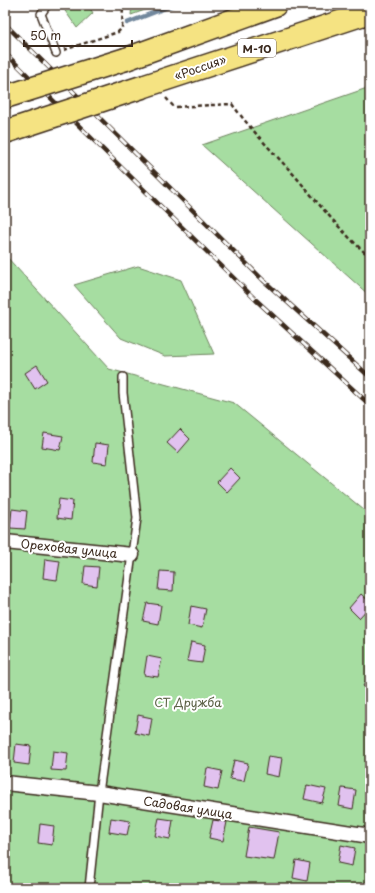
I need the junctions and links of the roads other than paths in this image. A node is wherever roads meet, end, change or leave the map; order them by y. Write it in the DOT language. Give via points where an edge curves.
graph roads {
  1 [pos="47,5"];
  2 [pos="275,5"];
  3 [pos="370,12"];
  4 [pos="56,53"];
  5 [pos="5,97"];
  6 [pos="5,132"];
  7 [pos="123,377"];
  8 [pos="5,542"];
  9 [pos="132,555"];
  10 [pos="5,783"];
  11 [pos="99,793"];
  12 [pos="370,836"];
  13 [pos="89,888"];
  1 -- 4 [label="lane" via="41,14"];
  2 -- 5 [label="highway, bridge" via="126,59"];
  3 -- 6 [label="highway, «Россия» / М-10, bridge"];
  7 -- 9 [label="lane" via="137,518"];
  8 -- 9 [label="street, Ореховая улица"];
  9 -- 11 [label="lane"];
  10 -- 11 [label="street, Садовая улица"];
  11 -- 12 [label="street, Садовая улица"];
  11 -- 13 [label="lane"];
}
